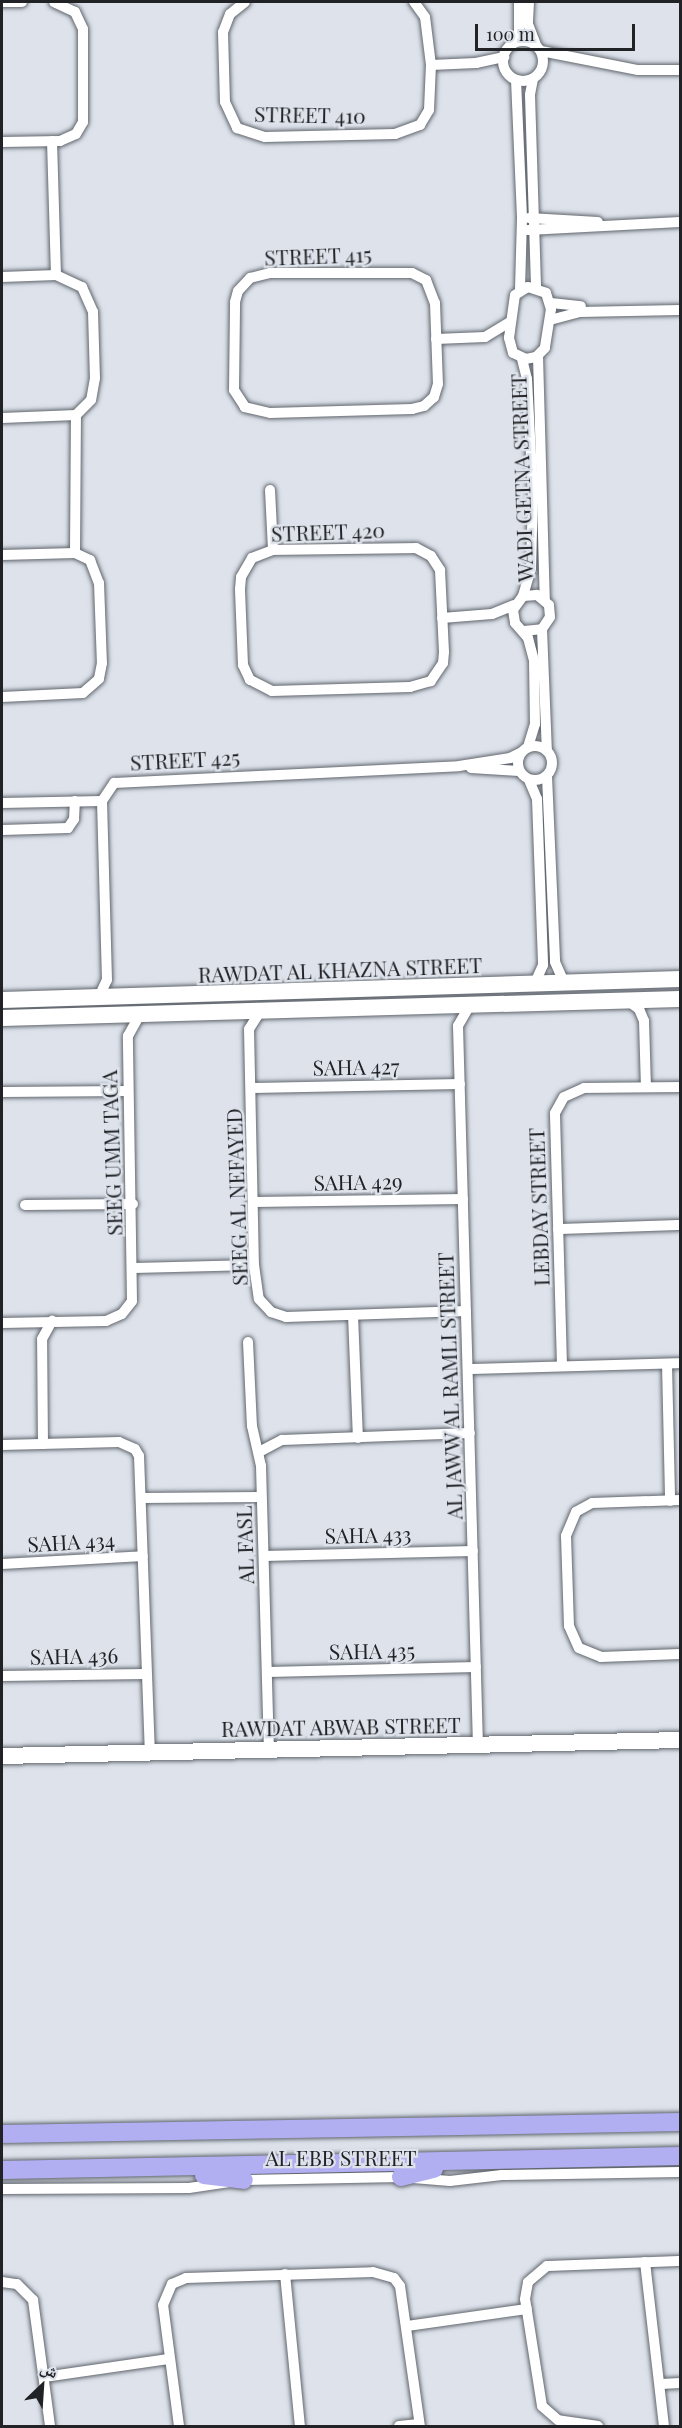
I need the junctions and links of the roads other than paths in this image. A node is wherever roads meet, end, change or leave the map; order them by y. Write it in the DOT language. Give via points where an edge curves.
graph roads {
  1 [pos="2,2"];
  2 [pos="22,2"];
  3 [pos="54,2"];
  4 [pos="244,2"];
  5 [pos="414,2"];
  6 [pos="519,2"];
  7 [pos="529,2"];
  8 [pos="512,44"];
  9 [pos="539,48"];
  10 [pos="504,57"];
  11 [pos="571,59"];
  12 [pos="476,63"];
  13 [pos="431,65"];
  14 [pos="505,69"];
  15 [pos="542,70"];
  16 [pos="681,70"];
  17 [pos="533,79"];
  18 [pos="516,80"];
  19 [pos="52,141"];
  20 [pos="2,142"];
  21 [pos="522,218"];
  22 [pos="534,218"];
  23 [pos="681,222"];
  24 [pos="604,224"];
  25 [pos="534,230"];
  26 [pos="522,231"];
  27 [pos="56,275"];
  28 [pos="2,277"];
  29 [pos="536,287"];
  30 [pos="520,289"];
  31 [pos="551,303"];
  32 [pos="681,304"];
  33 [pos="592,309"];
  34 [pos="681,310"];
  35 [pos="550,320"];
  36 [pos="510,322"];
  37 [pos="485,337"];
  38 [pos="436,339"];
  39 [pos="510,348"];
  40 [pos="538,356"];
  41 [pos="522,358"];
  42 [pos="76,415"];
  43 [pos="2,418"];
  44 [pos="270,490"];
  45 [pos="273,550"];
  46 [pos="75,553"];
  47 [pos="2,555"];
  48 [pos="523,596"];
  49 [pos="545,600"];
  50 [pos="514,605"];
  51 [pos="492,614"];
  52 [pos="442,618"];
  53 [pos="515,623"];
  54 [pos="542,629"];
  55 [pos="524,631"];
  56 [pos="2,697"];
  57 [pos="525,750"];
  58 [pos="547,751"];
  59 [pos="459,766"];
  60 [pos="519,771"];
  61 [pos="547,777"];
  62 [pos="529,780"];
  63 [pos="75,801"];
  64 [pos="102,801"];
  65 [pos="2,802"];
  66 [pos="2,830"];
  67 [pos="107,980"];
  68 [pos="681,980"];
  69 [pos="565,984"];
  70 [pos="534,985"];
  71 [pos="122,998"];
  72 [pos="98,999"];
  73 [pos="681,999"];
  74 [pos="2,1000"];
  75 [pos="656,1000"];
  76 [pos="627,1001"];
  77 [pos="442,1005"];
  78 [pos="470,1005"];
  79 [pos="261,1010"];
  80 [pos="232,1011"];
  81 [pos="140,1014"];
  82 [pos="112,1015"];
  83 [pos="2,1018"];
  84 [pos="644,1021"];
  85 [pos="458,1026"];
  86 [pos="249,1029"];
  87 [pos="128,1036"];
  88 [pos="460,1084"];
  89 [pos="646,1087"];
  90 [pos="681,1087"];
  91 [pos="253,1088"];
  92 [pos="128,1091"];
  93 [pos="2,1092"];
  94 [pos="463,1198"];
  95 [pos="254,1202"];
  96 [pos="133,1204"];
  97 [pos="25,1205"];
  98 [pos="681,1225"];
  99 [pos="558,1229"];
  100 [pos="254,1265"];
  101 [pos="134,1268"];
  102 [pos="466,1311"];
  103 [pos="353,1315"];
  104 [pos="52,1321"];
  105 [pos="27,1322"];
  106 [pos="2,1323"];
  107 [pos="42,1339"];
  108 [pos="248,1342"];
  109 [pos="681,1363"];
  110 [pos="667,1364"];
  111 [pos="562,1366"];
  112 [pos="468,1368"];
  113 [pos="470,1433"];
  114 [pos="358,1438"];
  115 [pos="43,1444"];
  116 [pos="2,1445"];
  117 [pos="259,1452"];
  118 [pos="261,1497"];
  119 [pos="142,1498"];
  120 [pos="675,1500"];
  121 [pos="473,1551"];
  122 [pos="143,1556"];
  123 [pos="264,1556"];
  124 [pos="2,1564"];
  125 [pos="681,1654"];
  126 [pos="476,1667"];
  127 [pos="268,1672"];
  128 [pos="146,1674"];
  129 [pos="2,1676"];
  130 [pos="681,1740"];
  131 [pos="478,1746"];
  132 [pos="269,1748"];
  133 [pos="150,1754"];
  134 [pos="2,1756"];
  135 [pos="681,2122"];
  136 [pos="2,2134"];
  137 [pos="681,2147"];
  138 [pos="681,2156"];
  139 [pos="645,2157"];
  140 [pos="466,2161"];
  141 [pos="146,2167"];
  142 [pos="2,2170"];
  143 [pos="681,2172"];
  144 [pos="401,2177"];
  145 [pos="244,2180"];
  146 [pos="2,2189"];
  147 [pos="681,2261"];
  148 [pos="645,2262"];
  149 [pos="285,2274"];
  150 [pos="2,2282"];
  151 [pos="527,2309"];
  152 [pos="407,2326"];
  153 [pos="169,2359"];
  154 [pos="44,2377"];
  155 [pos="681,2383"];
  156 [pos="661,2384"];
  157 [pos="420,2425"];
  158 [pos="50,2427"];
  159 [pos="180,2427"];
  160 [pos="300,2427"];
  161 [pos="399,2427"];
  162 [pos="598,2427"];
  163 [pos="664,2427"];
  1 -- 2 [label="street"];
  3 -- 19 [label="street" via="75,12 83,29 85,110 76,134"];
  4 -- 13 [label="street, STREET 410" via="230,14 224,32 226,112 245,134 289,137 413,130 429,110"];
  5 -- 13 [label="street, STREET 410" via="425,17"];
  6 -- 8 [label="street" via="519,32"];
  7 -- 9 [label="street" via="528,24"];
  8 -- 9 [label="street" via="527,41"];
  8 -- 10 [label="street"];
  9 -- 11 [label="street"];
  9 -- 15 [label="street"];
  10 -- 12 [label="street"];
  10 -- 14 [label="street"];
  11 -- 15 [label="street"];
  11 -- 16 [label="street" via="638,70"];
  12 -- 13 [label="street"];
  12 -- 14 [label="street"];
  14 -- 18 [label="street"];
  15 -- 17 [label="street"];
  17 -- 18 [label="street"];
  17 -- 22 [label="street" via="530,95"];
  18 -- 21 [label="street"];
  19 -- 20 [label="street"];
  19 -- 27 [label="street"];
  21 -- 22 [label="street"];
  21 -- 26 [label="street"];
  22 -- 24 [label="street"];
  22 -- 25 [label="street"];
  23 -- 24 [label="street"];
  24 -- 25 [label="street"];
  25 -- 26 [label="street"];
  25 -- 29 [label="street"];
  26 -- 30 [label="street"];
  27 -- 28 [label="street"];
  27 -- 42 [label="street" via="82,287 93,312 95,388 86,408"];
  29 -- 30 [label="street"];
  29 -- 31 [label="street" via="546,293"];
  30 -- 36 [label="street"];
  31 -- 33 [label="street"];
  31 -- 35 [label="street"];
  32 -- 33 [label="street"];
  33 -- 34 [label="street"];
  33 -- 35 [label="street"];
  35 -- 40 [label="street" via="545,348"];
  36 -- 37 [label="street"];
  36 -- 39 [label="street"];
  37 -- 38 [label="street"];
  37 -- 39 [label="street"];
  38 -- 38 [label="street, STREET 415" via="436,391 430,402 418,408 260,412 245,406 234,390 235,302 242,284 260,275 419,275 434,293"];
  39 -- 41 [label="street"];
  40 -- 41 [label="street"];
  40 -- 49 [label="street, WADI GETNA STREET"];
  41 -- 48 [label="street, WADI GETNA STREET" via="527,379 533,493 531,568"];
  42 -- 43 [label="street"];
  42 -- 46 [label="street"];
  44 -- 45 [label="street"];
  45 -- 52 [label="street, STREET 420" via="424,551 440,570"];
  45 -- 52 [label="street, STREET 420" via="252,558 240,577 243,665 250,680 264,689 421,686 431,681 443,663"];
  46 -- 47 [label="street"];
  46 -- 56 [label="street" via="90,560 98,575 102,663 99,679 83,693 71,696"];
  48 -- 49 [label="street" via="532,594"];
  48 -- 50 [label="street"];
  49 -- 54 [label="street" via="550,617"];
  50 -- 51 [label="street"];
  50 -- 53 [label="street"];
  51 -- 52 [label="street"];
  51 -- 53 [label="street"];
  53 -- 55 [label="street"];
  54 -- 55 [label="street"];
  54 -- 58 [label="street"];
  55 -- 57 [label="street" via="534,661 535,724"];
  57 -- 58 [label="street"];
  57 -- 59 [label="street, STREET 425" via="510,758"];
  57 -- 60 [label="street"];
  58 -- 61 [label="street" via="552,767"];
  59 -- 60 [label="street, STREET 425"];
  59 -- 64 [label="street, STREET 425" via="122,781 108,787"];
  60 -- 62 [label="street"];
  61 -- 62 [label="street"];
  61 -- 69 [label="street" via="555,962"];
  62 -- 70 [label="street" via="537,799 543,965"];
  63 -- 64 [label="street"];
  63 -- 65 [label="street"];
  63 -- 66 [label="street" via="74,819 68,828"];
  64 -- 67 [label="street"];
  67 -- 71 [label="street"];
  67 -- 72 [label="street"];
  68 -- 69 [label="street, RAWDAT AL KHAZNA STREET"];
  69 -- 70 [label="street, RAWDAT AL KHAZNA STREET"];
  70 -- 71 [label="street, RAWDAT AL KHAZNA STREET"];
  71 -- 72 [label="street, RAWDAT AL KHAZNA STREET"];
  72 -- 74 [label="street, RAWDAT AL KHAZNA STREET"];
  73 -- 75 [label="street, RAWDAT AL KHAZNA STREET"];
  75 -- 76 [label="street, RAWDAT AL KHAZNA STREET"];
  75 -- 84 [label="street"];
  76 -- 78 [label="street, RAWDAT AL KHAZNA STREET"];
  76 -- 84 [label="street" via="639,1009"];
  77 -- 78 [label="street, RAWDAT AL KHAZNA STREET"];
  77 -- 79 [label="street, RAWDAT AL KHAZNA STREET"];
  77 -- 85 [label="street"];
  78 -- 85 [label="street"];
  79 -- 80 [label="street, RAWDAT AL KHAZNA STREET"];
  79 -- 86 [label="street"];
  80 -- 81 [label="street, RAWDAT AL KHAZNA STREET"];
  80 -- 86 [label="street" via="242,1017"];
  81 -- 82 [label="street, RAWDAT AL KHAZNA STREET"];
  81 -- 87 [label="street, SEEG UMM TAGA"];
  82 -- 83 [label="street, RAWDAT AL KHAZNA STREET"];
  82 -- 87 [label="street"];
  84 -- 89 [label="street"];
  85 -- 88 [label="street, AL JAWW AL RAMLI STREET"];
  86 -- 91 [label="street, SEEG AL NEFAYED"];
  87 -- 92 [label="street, SEEG UMM TAGA"];
  88 -- 91 [label="street, SAHA 427"];
  88 -- 94 [label="street, AL JAWW AL RAMLI STREET"];
  89 -- 90 [label="street, LEBDAY STREET"];
  89 -- 99 [label="street, LEBDAY STREET" via="584,1088 558,1104 554,1126"];
  91 -- 95 [label="street, SEEG AL NEFAYED"];
  92 -- 93 [label="street"];
  92 -- 96 [label="street, SEEG UMM TAGA"];
  94 -- 95 [label="street, SAHA 429"];
  94 -- 102 [label="street, AL JAWW AL RAMLI STREET"];
  95 -- 100 [label="street, SEEG AL NEFAYED"];
  96 -- 97 [label="street"];
  96 -- 101 [label="street, SEEG UMM TAGA"];
  98 -- 99 [label="street"];
  99 -- 111 [label="street, LEBDAY STREET"];
  100 -- 101 [label="street"];
  100 -- 103 [label="street, SEEG AL NEFAYED" via="259,1299 279,1316"];
  101 -- 104 [label="street, SEEG UMM TAGA" via="132,1301 122,1314 106,1321"];
  102 -- 103 [label="street, SEEG AL NEFAYED"];
  102 -- 112 [label="street, AL JAWW AL RAMLI STREET"];
  103 -- 114 [label="street"];
  104 -- 105 [label="street, SEEG UMM TAGA"];
  104 -- 107 [label="street"];
  105 -- 106 [label="street, SEEG UMM TAGA"];
  105 -- 107 [label="street"];
  107 -- 115 [label="street"];
  108 -- 117 [label="street, AL FASL" via="252,1426"];
  109 -- 110 [label="street"];
  110 -- 111 [label="street"];
  110 -- 120 [label="street"];
  111 -- 112 [label="street"];
  112 -- 113 [label="street, AL JAWW AL RAMLI STREET"];
  113 -- 114 [label="street"];
  113 -- 121 [label="street, AL JAWW AL RAMLI STREET"];
  114 -- 117 [label="street" via="282,1440"];
  115 -- 116 [label="street"];
  115 -- 119 [label="street" via="119,1442 130,1446 141,1465"];
  117 -- 118 [label="street, AL FASL"];
  118 -- 119 [label="street"];
  118 -- 123 [label="street, AL FASL"];
  119 -- 122 [label="street"];
  120 -- 125 [label="street" via="592,1503 576,1512 566,1536 569,1626 574,1641 593,1656"];
  121 -- 123 [label="street, SAHA 433"];
  121 -- 126 [label="street, AL JAWW AL RAMLI STREET"];
  122 -- 124 [label="street, SAHA 434"];
  122 -- 128 [label="street"];
  123 -- 127 [label="street, AL FASL"];
  126 -- 127 [label="street, SAHA 435"];
  126 -- 131 [label="street, AL JAWW AL RAMLI STREET"];
  127 -- 132 [label="street, AL FASL"];
  128 -- 129 [label="street, SAHA 436"];
  128 -- 133 [label="street"];
  130 -- 131 [label="street, RAWDAT ABWAB STREET"];
  131 -- 132 [label="street, RAWDAT ABWAB STREET"];
  132 -- 133 [label="street, RAWDAT ABWAB STREET"];
  133 -- 134 [label="street, RAWDAT ABWAB STREET"];
  135 -- 136 [label="main road, AL EBB STREET"];
  137 -- 139 [label="main road"];
  138 -- 139 [label="main road, AL EBB STREET"];
  139 -- 140 [label="main road, AL EBB STREET"];
  140 -- 141 [label="main road, AL EBB STREET"];
  140 -- 144 [label="main road"];
  141 -- 142 [label="main road, AL EBB STREET"];
  141 -- 145 [label="main road"];
  143 -- 144 [label="street, AL EBB STREET" via="502,2175 450,2181"];
  144 -- 145 [label="street, AL EBB STREET"];
  145 -- 146 [label="street, AL EBB STREET" via="189,2188"];
  147 -- 148 [label="street"];
  148 -- 151 [label="street" via="547,2266 528,2282"];
  148 -- 156 [label="street"];
  149 -- 152 [label="street" via="384,2272 400,2286"];
  149 -- 153 [label="street" via="186,2278 172,2284 163,2305"];
  149 -- 160 [label="street"];
  150 -- 154 [label="street" via="17,2284 33,2300"];
  151 -- 152 [label="street"];
  151 -- 162 [label="street" via="542,2406 558,2420"];
  152 -- 157 [label="street"];
  153 -- 154 [label="street"];
  153 -- 159 [label="street"];
  154 -- 158 [label="street"];
  155 -- 156 [label="street"];
  156 -- 163 [label="street"];
  157 -- 161 [label="street"];
}
